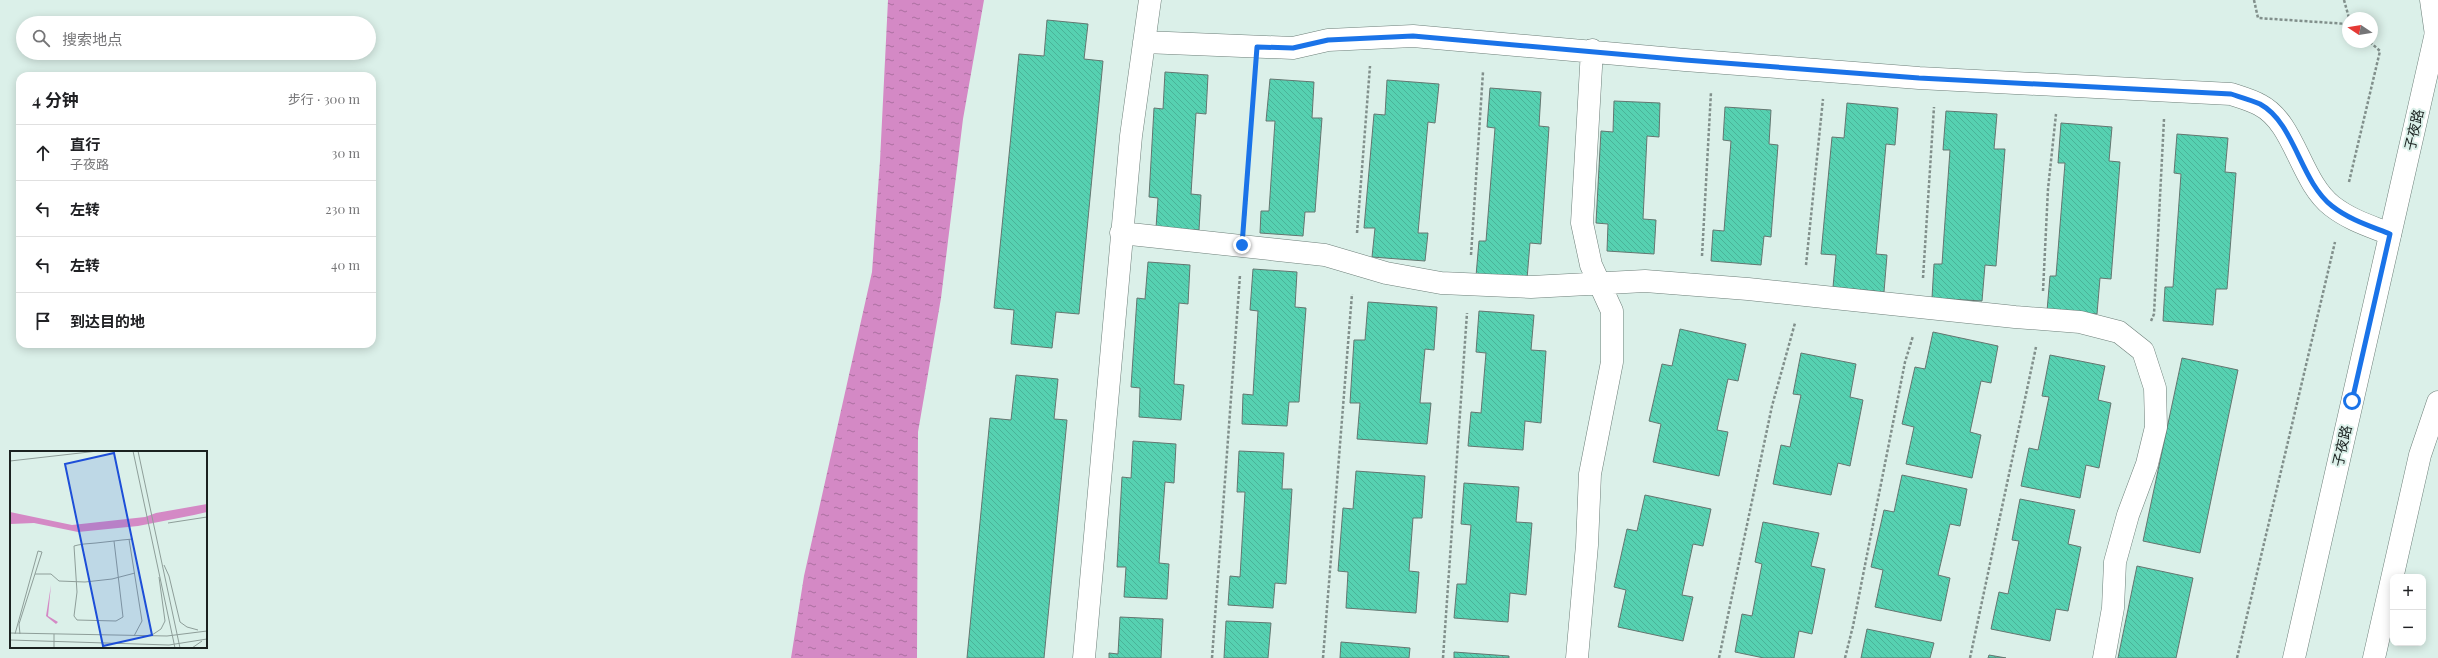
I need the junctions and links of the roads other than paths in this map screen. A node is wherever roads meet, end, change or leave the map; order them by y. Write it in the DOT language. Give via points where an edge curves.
graph roads {
  1 [pos="1150,0"];
  2 [pos="2431,0"];
  3 [pos="2437,29"];
  4 [pos="1144,42"];
  5 [pos="1592,50"];
  6 [pos="1121,234"];
  7 [pos="2390,234"];
  8 [pos="1600,284"];
  9 [pos="2438,402"];
  10 [pos="1084,658"];
  11 [pos="1577,658"];
  12 [pos="2104,658"];
  13 [pos="2294,658"];
  14 [pos="2374,658"];
  1 -- 4 [label="street"];
  2 -- 3 [label="street"];
  3 -- 7 [label="street, 子夜路"];
  4 -- 5 [label="street" via="1293,48 1328,40 1413,36"];
  4 -- 6 [label="street"];
  5 -- 7 [label="street" via="1826,71 2231,94 2261,105 2276,119 2311,182 2331,206 2354,221"];
  5 -- 8 [label="street" via="1582,223 1591,265"];
  6 -- 8 [label="street" via="1325,254 1386,272 1434,282 1531,287"];
  6 -- 10 [label="street"];
  7 -- 13 [label="street, 子夜路"];
  8 -- 11 [label="street" via="1612,310 1612,362 1590,474 1587,545"];
  8 -- 12 [label="street" via="1645,281 1700,285 2080,322 2119,332 2143,351 2155,388 2156,427 2147,464 2128,515 2115,562 2113,608"];
  9 -- 14 [label="street" via="2420,455"];
}
